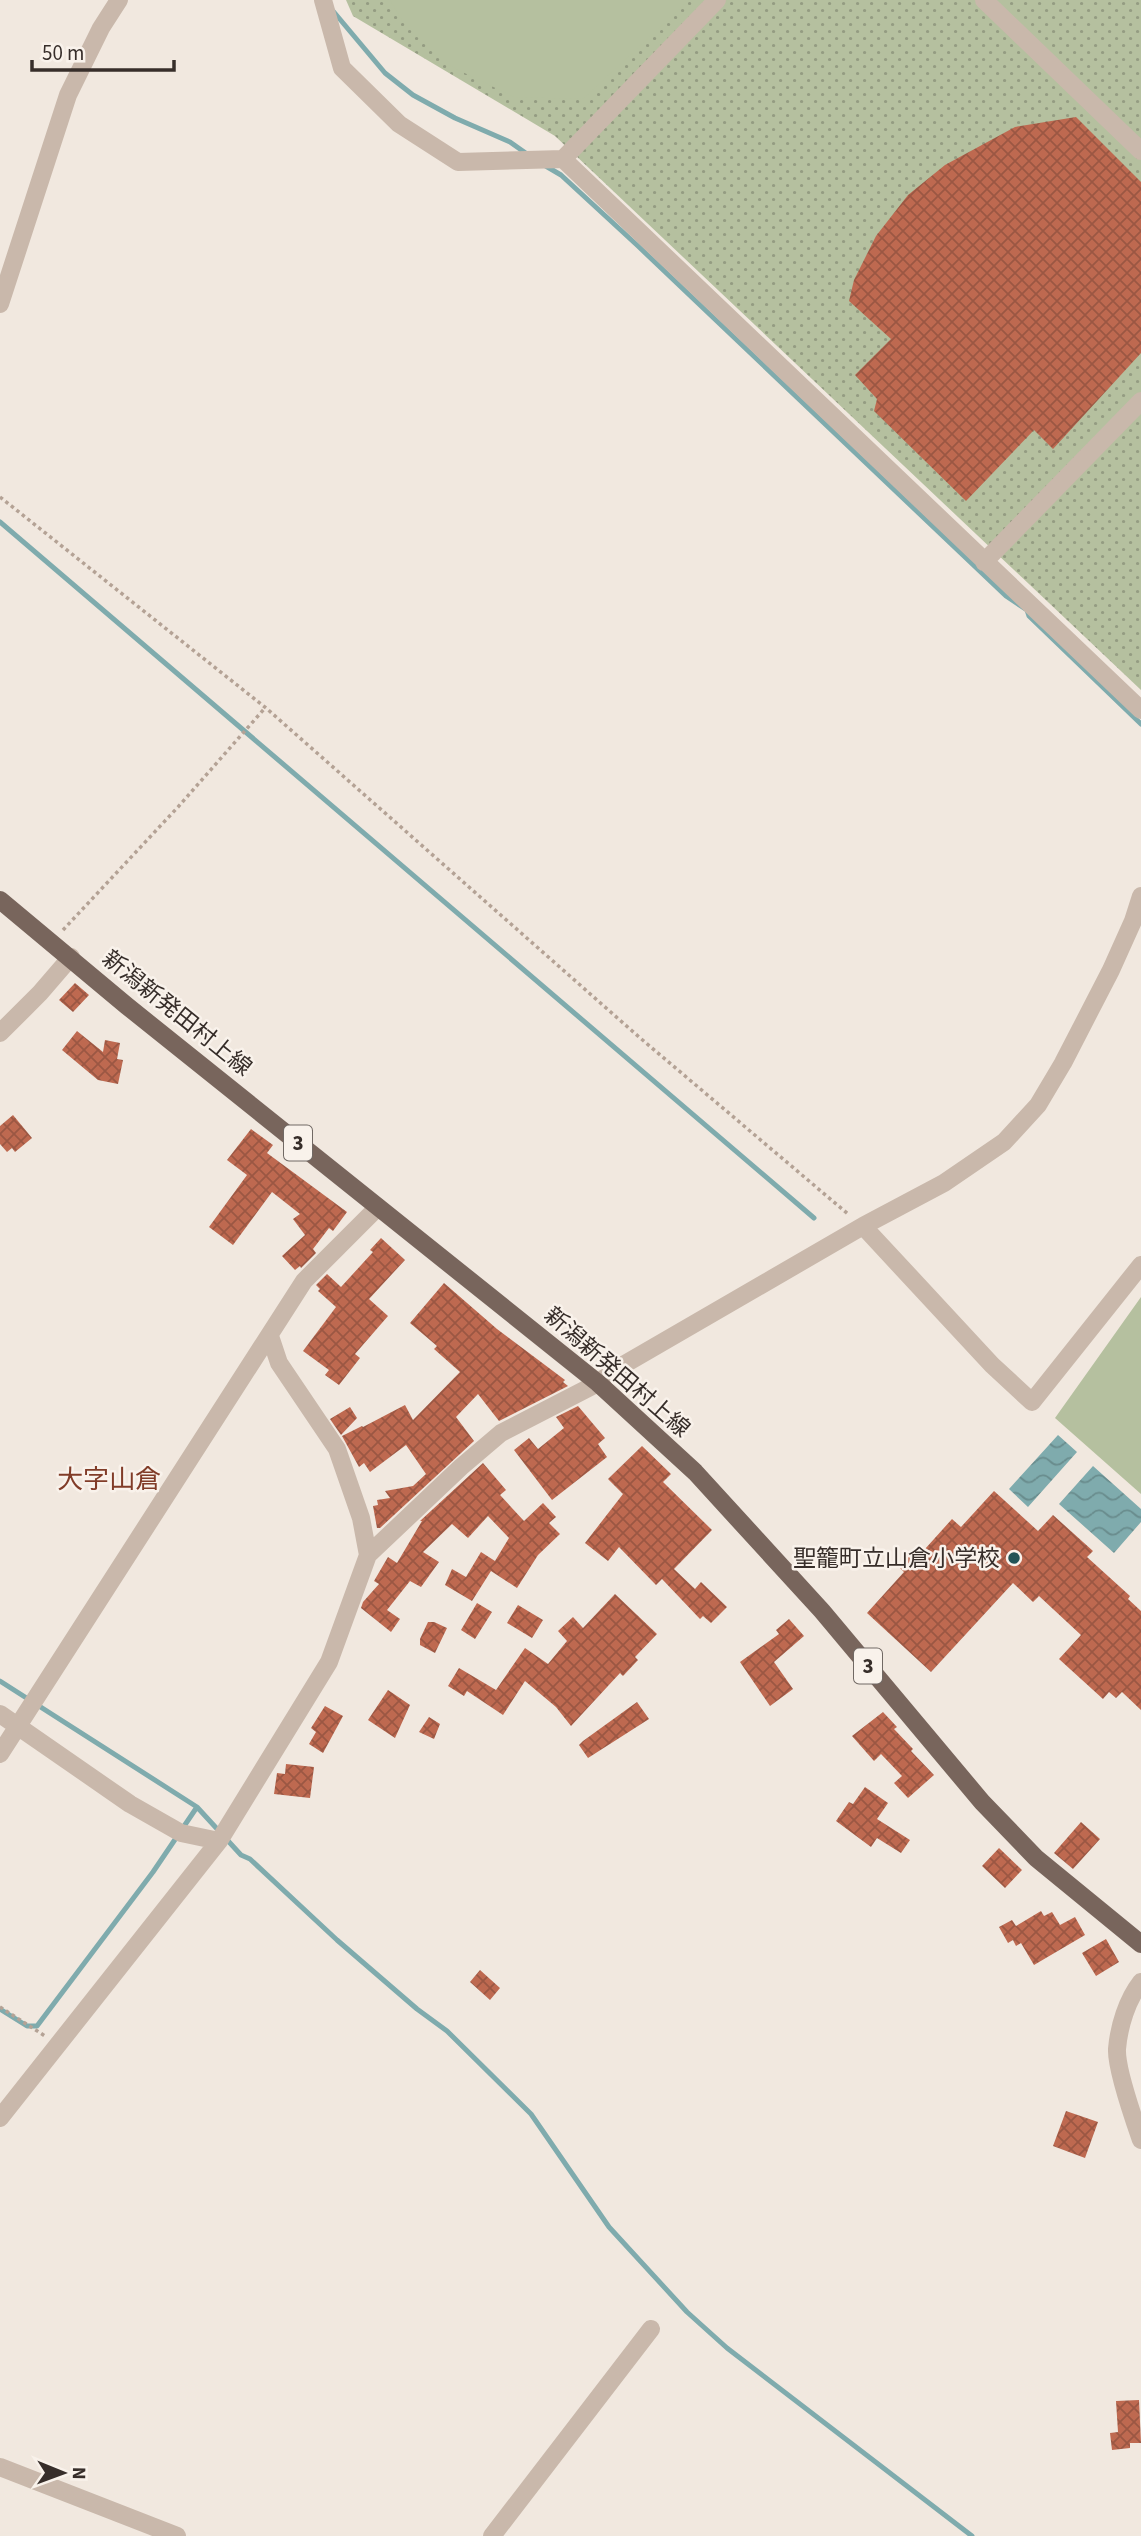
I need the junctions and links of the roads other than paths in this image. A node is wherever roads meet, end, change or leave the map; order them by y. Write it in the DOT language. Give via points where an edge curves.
graph roads {
  1 [pos="119,0"];
  2 [pos="323,0"];
  3 [pos="717,0"];
  4 [pos="984,0"];
  5 [pos="1141,151"];
  6 [pos="564,159"];
  7 [pos="0,304"];
  8 [pos="1141,401"];
  9 [pos="984,562"];
  10 [pos="1141,710"];
  11 [pos="1141,896"];
  12 [pos="0,900"];
  13 [pos="71,957"];
  14 [pos="0,1032"];
  15 [pos="378,1207"];
  16 [pos="863,1226"];
  17 [pos="1141,1265"];
  18 [pos="270,1336"];
  19 [pos="598,1383"];
  20 [pos="368,1555"];
  21 [pos="0,1714"];
  22 [pos="19,1726"];
  23 [pos="0,1755"];
  24 [pos="219,1841"];
  25 [pos="1141,1944"];
  26 [pos="1141,1982"];
  27 [pos="0,2118"];
  28 [pos="1141,2140"];
  29 [pos="651,2329"];
  30 [pos="0,2467"];
  31 [pos="177,2536"];
  32 [pos="492,2536"];
  1 -- 7 [label="street" via="68,95"];
  2 -- 6 [label="street" via="342,68 399,124 458,162"];
  3 -- 6 [label="street"];
  4 -- 5 [label="street"];
  6 -- 9 [label="street"];
  8 -- 9 [label="street"];
  9 -- 10 [label="street"];
  11 -- 16 [label="street" via="1111,970 1038,1105 1004,1142 944,1184"];
  12 -- 13 [label="main road, 新潟新発田村上線 / 3"];
  13 -- 14 [label="street"];
  13 -- 15 [label="main road, 新潟新発田村上線 / 3"];
  15 -- 18 [label="street" via="304,1281"];
  15 -- 19 [label="main road, 新潟新発田村上線 / 3"];
  16 -- 17 [label="street" via="1032,1402"];
  16 -- 19 [label="street"];
  18 -- 20 [label="street" via="279,1363 337,1449 361,1518"];
  18 -- 22 [label="street"];
  19 -- 20 [label="street" via="502,1433"];
  19 -- 25 [label="main road, 新潟新発田村上線 / 3" via="695,1472 1036,1858"];
  20 -- 24 [label="street" via="329,1662"];
  21 -- 22 [label="street"];
  22 -- 23 [label="street"];
  22 -- 24 [label="street" via="130,1804 181,1833"];
  24 -- 27 [label="street"];
  26 -- 28 [label="street" via="1129,1997 1117,2050"];
  29 -- 32 [label="street"];
  30 -- 31 [label="street"];
}
